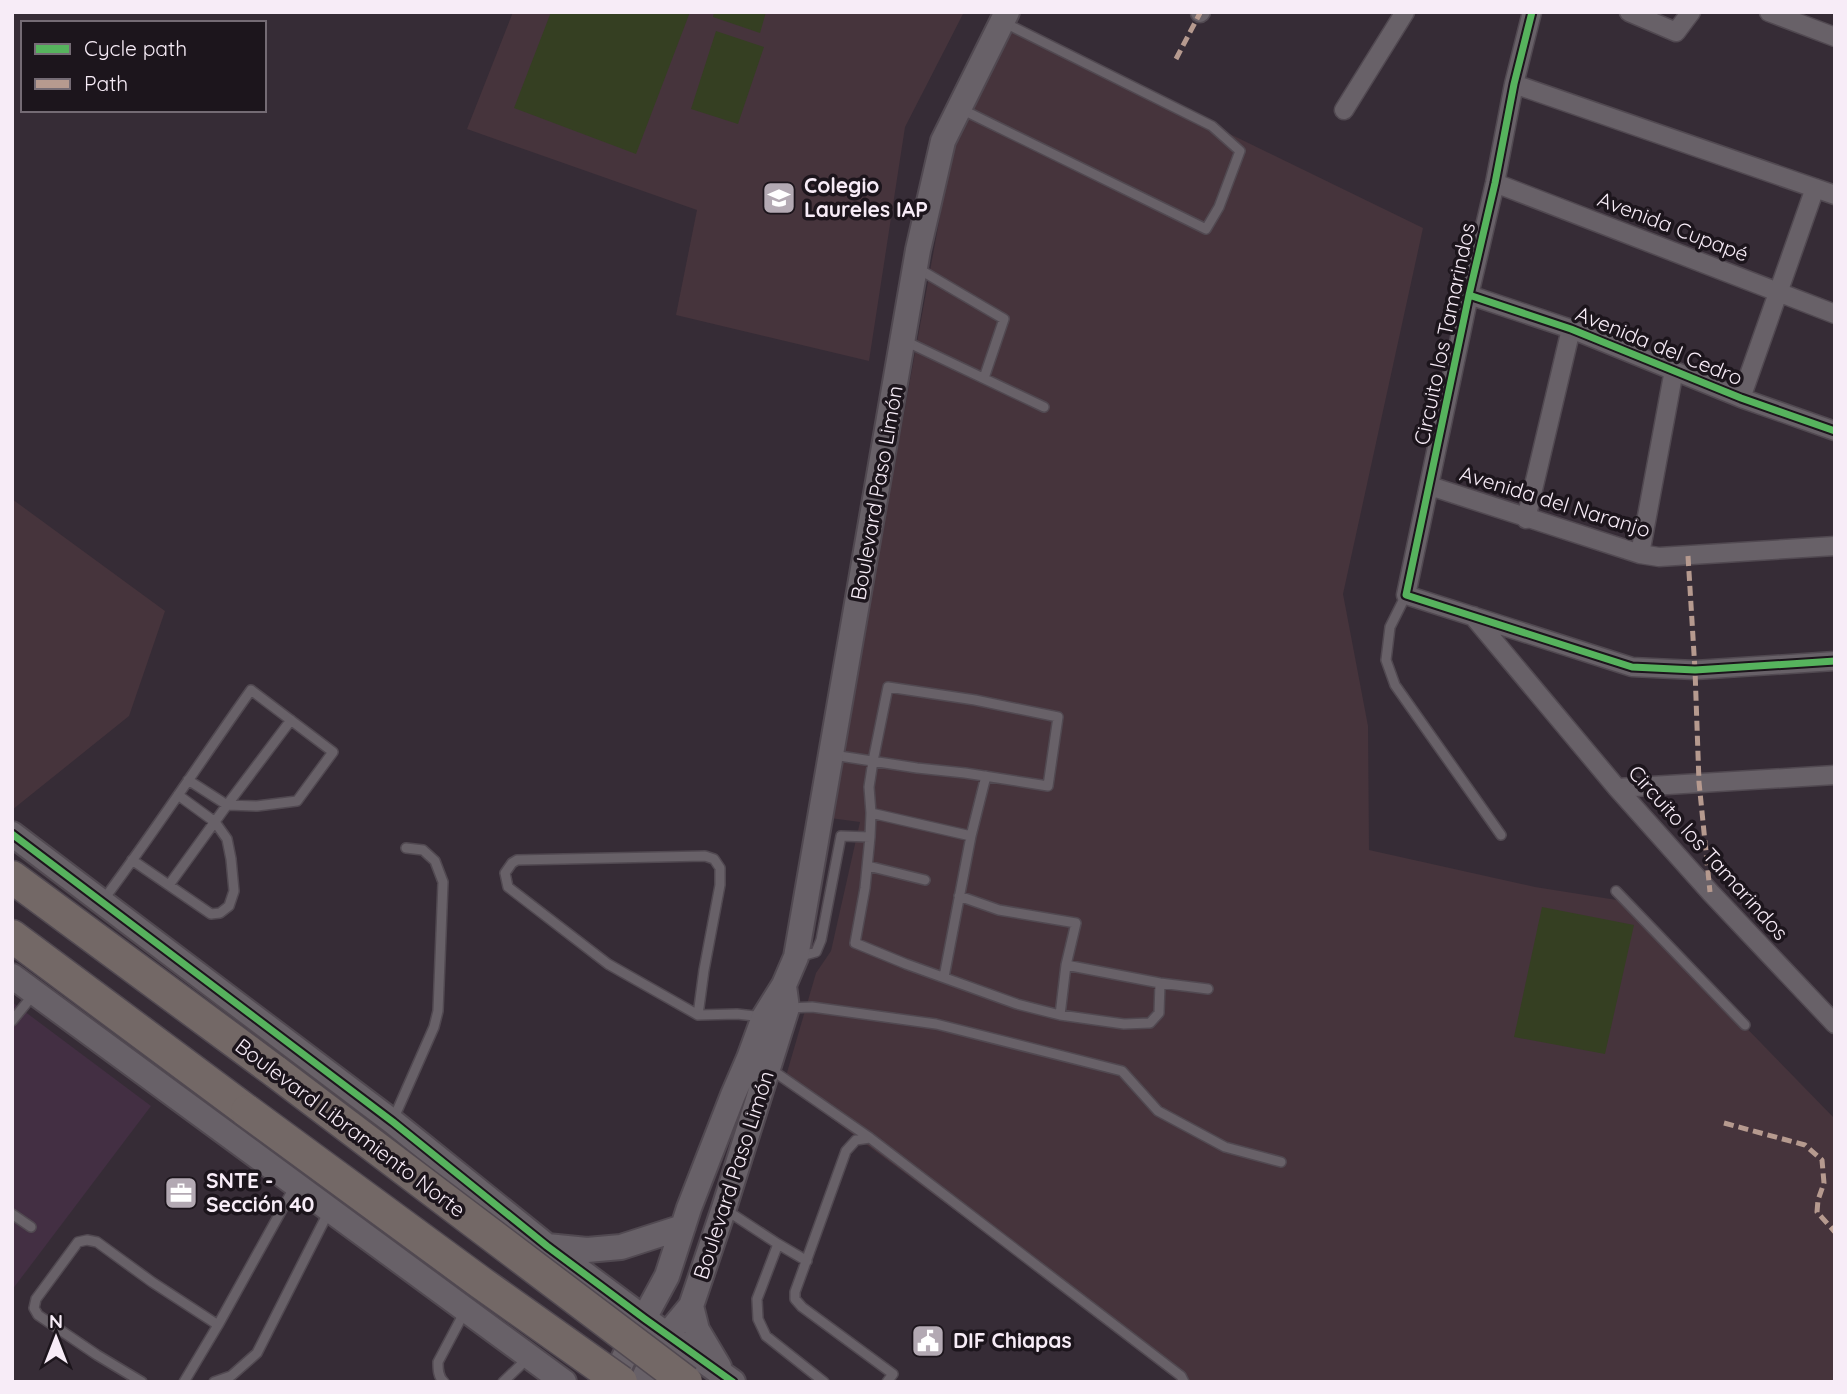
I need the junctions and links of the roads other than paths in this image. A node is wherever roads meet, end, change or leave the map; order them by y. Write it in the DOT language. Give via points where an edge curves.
graph roads {
  1 [pos="1405,12"];
  2 [pos="1532,12"];
  3 [pos="1629,12"];
  4 [pos="1691,12"];
  5 [pos="1769,12"];
  6 [pos="1005,17"];
  7 [pos="1812,19"];
  8 [pos="1835,37"];
  9 [pos="1514,84"];
  10 [pos="959,108"];
  11 [pos="1344,110"];
  12 [pos="1495,183"];
  13 [pos="1815,188"];
  14 [pos="1835,195"];
  15 [pos="916,267"];
  16 [pos="1778,291"];
  17 [pos="1469,295"];
  18 [pos="1835,314"];
  19 [pos="1571,329"];
  20 [pos="903,340"];
  21 [pos="1674,370"];
  22 [pos="984,379"];
  23 [pos="1741,398"];
  24 [pos="1044,407"];
  25 [pos="1835,431"];
  26 [pos="1430,486"];
  27 [pos="1526,519"];
  28 [pos="1835,546"];
  29 [pos="1640,554"];
  30 [pos="1406,595"];
  31 [pos="1473,616"];
  32 [pos="1835,661"];
  33 [pos="292,720"];
  34 [pos="831,755"];
  35 [pos="873,761"];
  36 [pos="1835,775"];
  37 [pos="986,776"];
  38 [pos="188,779"];
  39 [pos="1618,788"];
  40 [pos="178,795"];
  41 [pos="227,805"];
  42 [pos="871,813"];
  43 [pos="215,822"];
  44 [pos="12,834"];
  45 [pos="1501,835"];
  46 [pos="971,836"];
  47 [pos="870,837"];
  48 [pos="406,848"];
  49 [pos="132,860"];
  50 [pos="868,866"];
  51 [pos="12,877"];
  52 [pos="925,880"];
  53 [pos="169,885"];
  54 [pos="1616,891"];
  55 [pos="959,896"];
  56 [pos="102,901"];
  57 [pos="12,936"];
  58 [pos="796,957"];
  59 [pos="1066,965"];
  60 [pos="12,976"];
  61 [pos="944,977"];
  62 [pos="1160,983"];
  63 [pos="1208,989"];
  64 [pos="35,993"];
  65 [pos="786,996"];
  66 [pos="698,1015"];
  67 [pos="1060,1015"];
  68 [pos="764,1017"];
  69 [pos="12,1021"];
  70 [pos="1835,1024"];
  71 [pos="1745,1025"];
  72 [pos="759,1063"];
  73 [pos="393,1122"];
  74 [pos="870,1138"];
  75 [pos="1281,1162"];
  76 [pos="296,1184"];
  77 [pos="724,1208"];
  78 [pos="329,1210"];
  79 [pos="12,1214"];
  80 [pos="31,1227"];
  81 [pos="683,1227"];
  82 [pos="778,1244"];
  83 [pos="547,1246"];
  84 [pos="807,1261"];
  85 [pos="691,1306"];
  86 [pos="466,1309"];
  87 [pos="218,1325"];
  88 [pos="640,1327"];
  89 [pos="661,1345"];
  90 [pos="543,1368"];
  91 [pos="729,1379"];
  92 [pos="142,1382"];
  93 [pos="184,1382"];
  94 [pos="214,1382"];
  95 [pos="444,1382"];
  96 [pos="503,1382"];
  97 [pos="564,1382"];
  98 [pos="612,1382"];
  99 [pos="621,1382"];
  100 [pos="642,1382"];
  101 [pos="686,1382"];
  102 [pos="824,1382"];
  103 [pos="887,1382"];
  104 [pos="1184,1382"];
  1 -- 11 [label="street"];
  2 -- 9 [label="street, Circuito los Tamarindos"];
  3 -- 4 [label="street" via="1676,32"];
  5 -- 7 [label="street"];
  6 -- 10 [label="main road, Boulevard Paso Limón"];
  6 -- 10 [label="lane" via="1221,133 1240,151 1219,207 1206,229"];
  7 -- 8 [label="street"];
  9 -- 12 [label="street, Circuito los Tamarindos"];
  9 -- 13 [label="street"];
  10 -- 15 [label="main road, Boulevard Paso Limón" via="943,141"];
  12 -- 16 [label="street, Avenida Cupapé"];
  12 -- 17 [label="street, Circuito los Tamarindos"];
  13 -- 14 [label="street"];
  13 -- 16 [label="street"];
  15 -- 20 [label="main road, Boulevard Paso Limón"];
  15 -- 22 [label="lane" via="1004,319"];
  16 -- 18 [label="street, Avenida Cupapé"];
  16 -- 23 [label="street"];
  17 -- 19 [label="street, Avenida del Cedro"];
  17 -- 26 [label="street, Circuito los Tamarindos"];
  19 -- 21 [label="street, Avenida del Cedro"];
  19 -- 27 [label="street"];
  20 -- 22 [label="lane"];
  20 -- 34 [label="main road, Boulevard Paso Limón"];
  21 -- 23 [label="street, Avenida del Cedro"];
  21 -- 29 [label="street"];
  22 -- 24 [label="lane"];
  23 -- 25 [label="street, Avenida del Cedro"];
  26 -- 27 [label="street, Avenida del Naranjo"];
  26 -- 30 [label="street, Circuito los Tamarindos"];
  27 -- 29 [label="street, Avenida del Naranjo"];
  28 -- 29 [label="street, Avenida del Naranjo" via="1659,558"];
  30 -- 31 [label="street"];
  30 -- 45 [label="lane" via="1390,627 1386,660 1395,685"];
  31 -- 32 [label="street" via="1632,667 1695,670"];
  31 -- 39 [label="street, Circuito los Tamarindos"];
  33 -- 38 [label="lane" via="251,690"];
  33 -- 41 [label="lane"];
  33 -- 41 [label="lane" via="333,752 296,801"];
  34 -- 35 [label="lane"];
  34 -- 58 [label="main road, Boulevard Paso Limón"];
  35 -- 37 [label="lane"];
  35 -- 37 [label="lane" via="888,687 1058,717 1048,786"];
  35 -- 42 [label="lane"];
  36 -- 39 [label="street"];
  37 -- 46 [label="lane"];
  38 -- 40 [label="lane"];
  38 -- 41 [label="lane"];
  39 -- 70 [label="street, Circuito los Tamarindos"];
  40 -- 43 [label="lane"];
  40 -- 49 [label="lane"];
  41 -- 43 [label="lane"];
  42 -- 46 [label="lane"];
  42 -- 47 [label="lane"];
  43 -- 53 [label="lane"];
  43 -- 53 [label="lane" via="227,839 231,859 234,891 229,906 220,914 211,914"];
  44 -- 56 [label="main road"];
  46 -- 55 [label="lane"];
  47 -- 50 [label="lane"];
  47 -- 58 [label="lane" via="841,836 821,940 816,951"];
  48 -- 73 [label="lane" via="423,850 435,861 443,882 438,1011"];
  49 -- 53 [label="lane"];
  49 -- 56 [label="lane"];
  50 -- 52 [label="lane"];
  50 -- 61 [label="lane" via="855,943"];
  51 -- 101 [label="highway, Boulevard Libramiento Norte, bridge"];
  54 -- 71 [label="lane"];
  55 -- 59 [label="lane" via="999,910 1076,923"];
  55 -- 61 [label="lane"];
  56 -- 73 [label="main road"];
  57 -- 99 [label="highway, bridge"];
  58 -- 65 [label="main road, Boulevard Paso Limón"];
  59 -- 62 [label="lane"];
  59 -- 67 [label="lane"];
  60 -- 64 [label="main road"];
  61 -- 67 [label="lane"];
  62 -- 63 [label="lane"];
  62 -- 67 [label="lane" via="1159,1013 1150,1023"];
  64 -- 69 [label="lane"];
  64 -- 76 [label="main road"];
  65 -- 68 [label="main road, Boulevard Paso Limón"];
  65 -- 72 [label="main road, Boulevard Paso Limón"];
  65 -- 75 [label="lane" via="812,1007 936,1024 1122,1071 1158,1111 1226,1147"];
  66 -- 66 [label="lane" via="608,964 508,887 505,873 512,863 714,859 720,868 720,885"];
  66 -- 68 [label="lane"];
  68 -- 72 [label="main road, Boulevard Paso Limón"];
  72 -- 74 [label="lane"];
  72 -- 77 [label="main road, Boulevard Paso Limón"];
  72 -- 81 [label="main road, Boulevard Paso Limón" via="733,1095"];
  73 -- 83 [label="main road"];
  74 -- 84 [label="lane" via="856,1140 846,1151"];
  74 -- 104 [label="lane"];
  76 -- 78 [label="main road"];
  76 -- 87 [label="lane"];
  77 -- 82 [label="lane"];
  77 -- 85 [label="main road, Boulevard Paso Limón"];
  78 -- 86 [label="main road"];
  78 -- 94 [label="lane" via="257,1353 231,1376"];
  79 -- 80 [label="lane"];
  81 -- 83 [label="main road" via="621,1247"];
  81 -- 88 [label="main road, Boulevard Paso Limón" via="667,1276"];
  82 -- 84 [label="lane"];
  82 -- 102 [label="lane" via="757,1298 758,1319 766,1336"];
  83 -- 88 [label="main road"];
  84 -- 103 [label="lane" via="795,1299 893,1374"];
  85 -- 89 [label="main road, Boulevard Paso Limón"];
  85 -- 91 [label="main road" via="697,1330"];
  86 -- 90 [label="main road"];
  86 -- 95 [label="lane" via="438,1362"];
  87 -- 92 [label="lane" via="97,1242 78,1242 34,1308 38,1315"];
  87 -- 93 [label="lane"];
  88 -- 89 [label="main road"];
  88 -- 98 [label="main road, Boulevard Paso Limón"];
  89 -- 91 [label="main road"];
  89 -- 100 [label="main road, Boulevard Paso Limón"];
  90 -- 96 [label="lane"];
  90 -- 97 [label="main road"];
}
